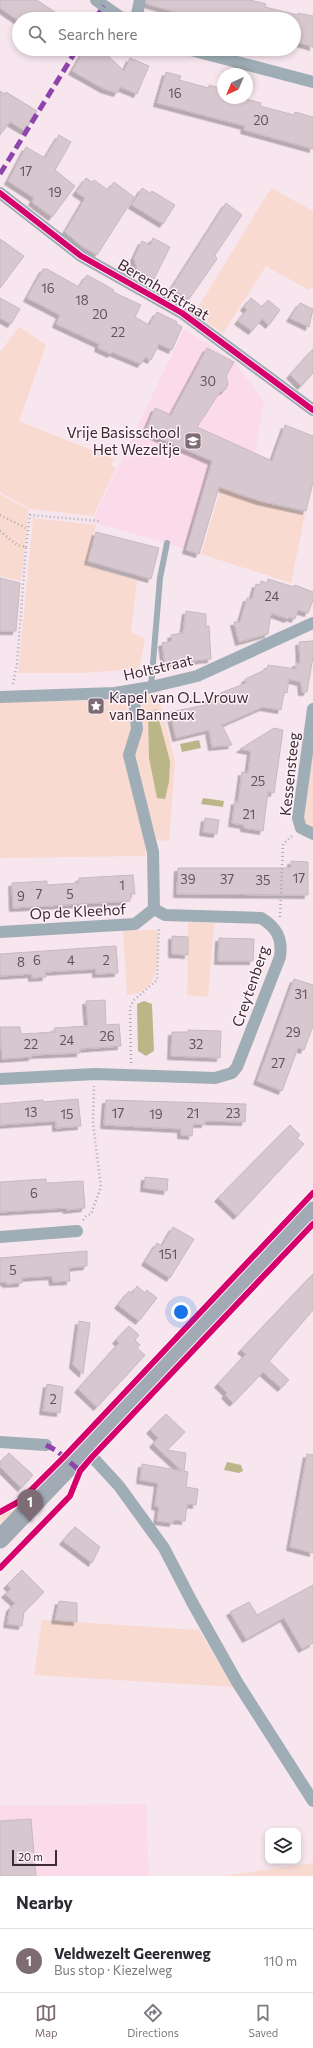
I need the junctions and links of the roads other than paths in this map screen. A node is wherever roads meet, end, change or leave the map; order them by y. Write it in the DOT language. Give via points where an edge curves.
graph roads {
  1 [pos="96,0"];
  2 [pos="140,0"];
  3 [pos="113,12"];
  4 [pos="137,12"];
  5 [pos="214,56"];
  6 [pos="313,82"];
  7 [pos="0,193"];
  8 [pos="313,410"];
  9 [pos="167,543"];
  10 [pos="313,623"];
  11 [pos="151,687"];
  12 [pos="133,690"];
  13 [pos="6,698"];
  14 [pos="313,709"];
  15 [pos="313,834"];
  16 [pos="157,911"];
  17 [pos="0,932"];
  18 [pos="0,1079"];
  19 [pos="313,1211"];
  20 [pos="77,1230"];
  21 [pos="0,1236"];
  22 [pos="0,1442"];
  23 [pos="46,1446"];
  24 [pos="85,1449"];
  25 [pos="0,1539"];
  26 [pos="313,1800"];
  1 -- 3 [label="street"];
  2 -- 4 [label="street"];
  5 -- 6 [label="street"];
  7 -- 8 [label="street, Berenhofstraat" via="81,256 182,313"];
  9 -- 11 [label="lane" via="160,578"];
  10 -- 11 [label="street, Holtstraat" via="197,676"];
  11 -- 12 [label="street, Holtstraat"];
  12 -- 13 [label="street, Holtstraat"];
  12 -- 16 [label="street" via="137,729 129,755 153,852"];
  14 -- 15 [label="street, Kessensteeg" via="298,818 301,828"];
  16 -- 17 [label="street, Op de Kleehof" via="135,924"];
  16 -- 18 [label="street, Creytenberg" via="165,914 261,918 271,924 280,937 280,957 237,1067 232,1073 215,1078 95,1074"];
  19 -- 24 [label="main road"];
  20 -- 21 [label="street"];
  22 -- 23 [label="street"];
  24 -- 25 [label="main road"];
  24 -- 26 [label="street" via="119,1486 164,1548 237,1682"];
}
